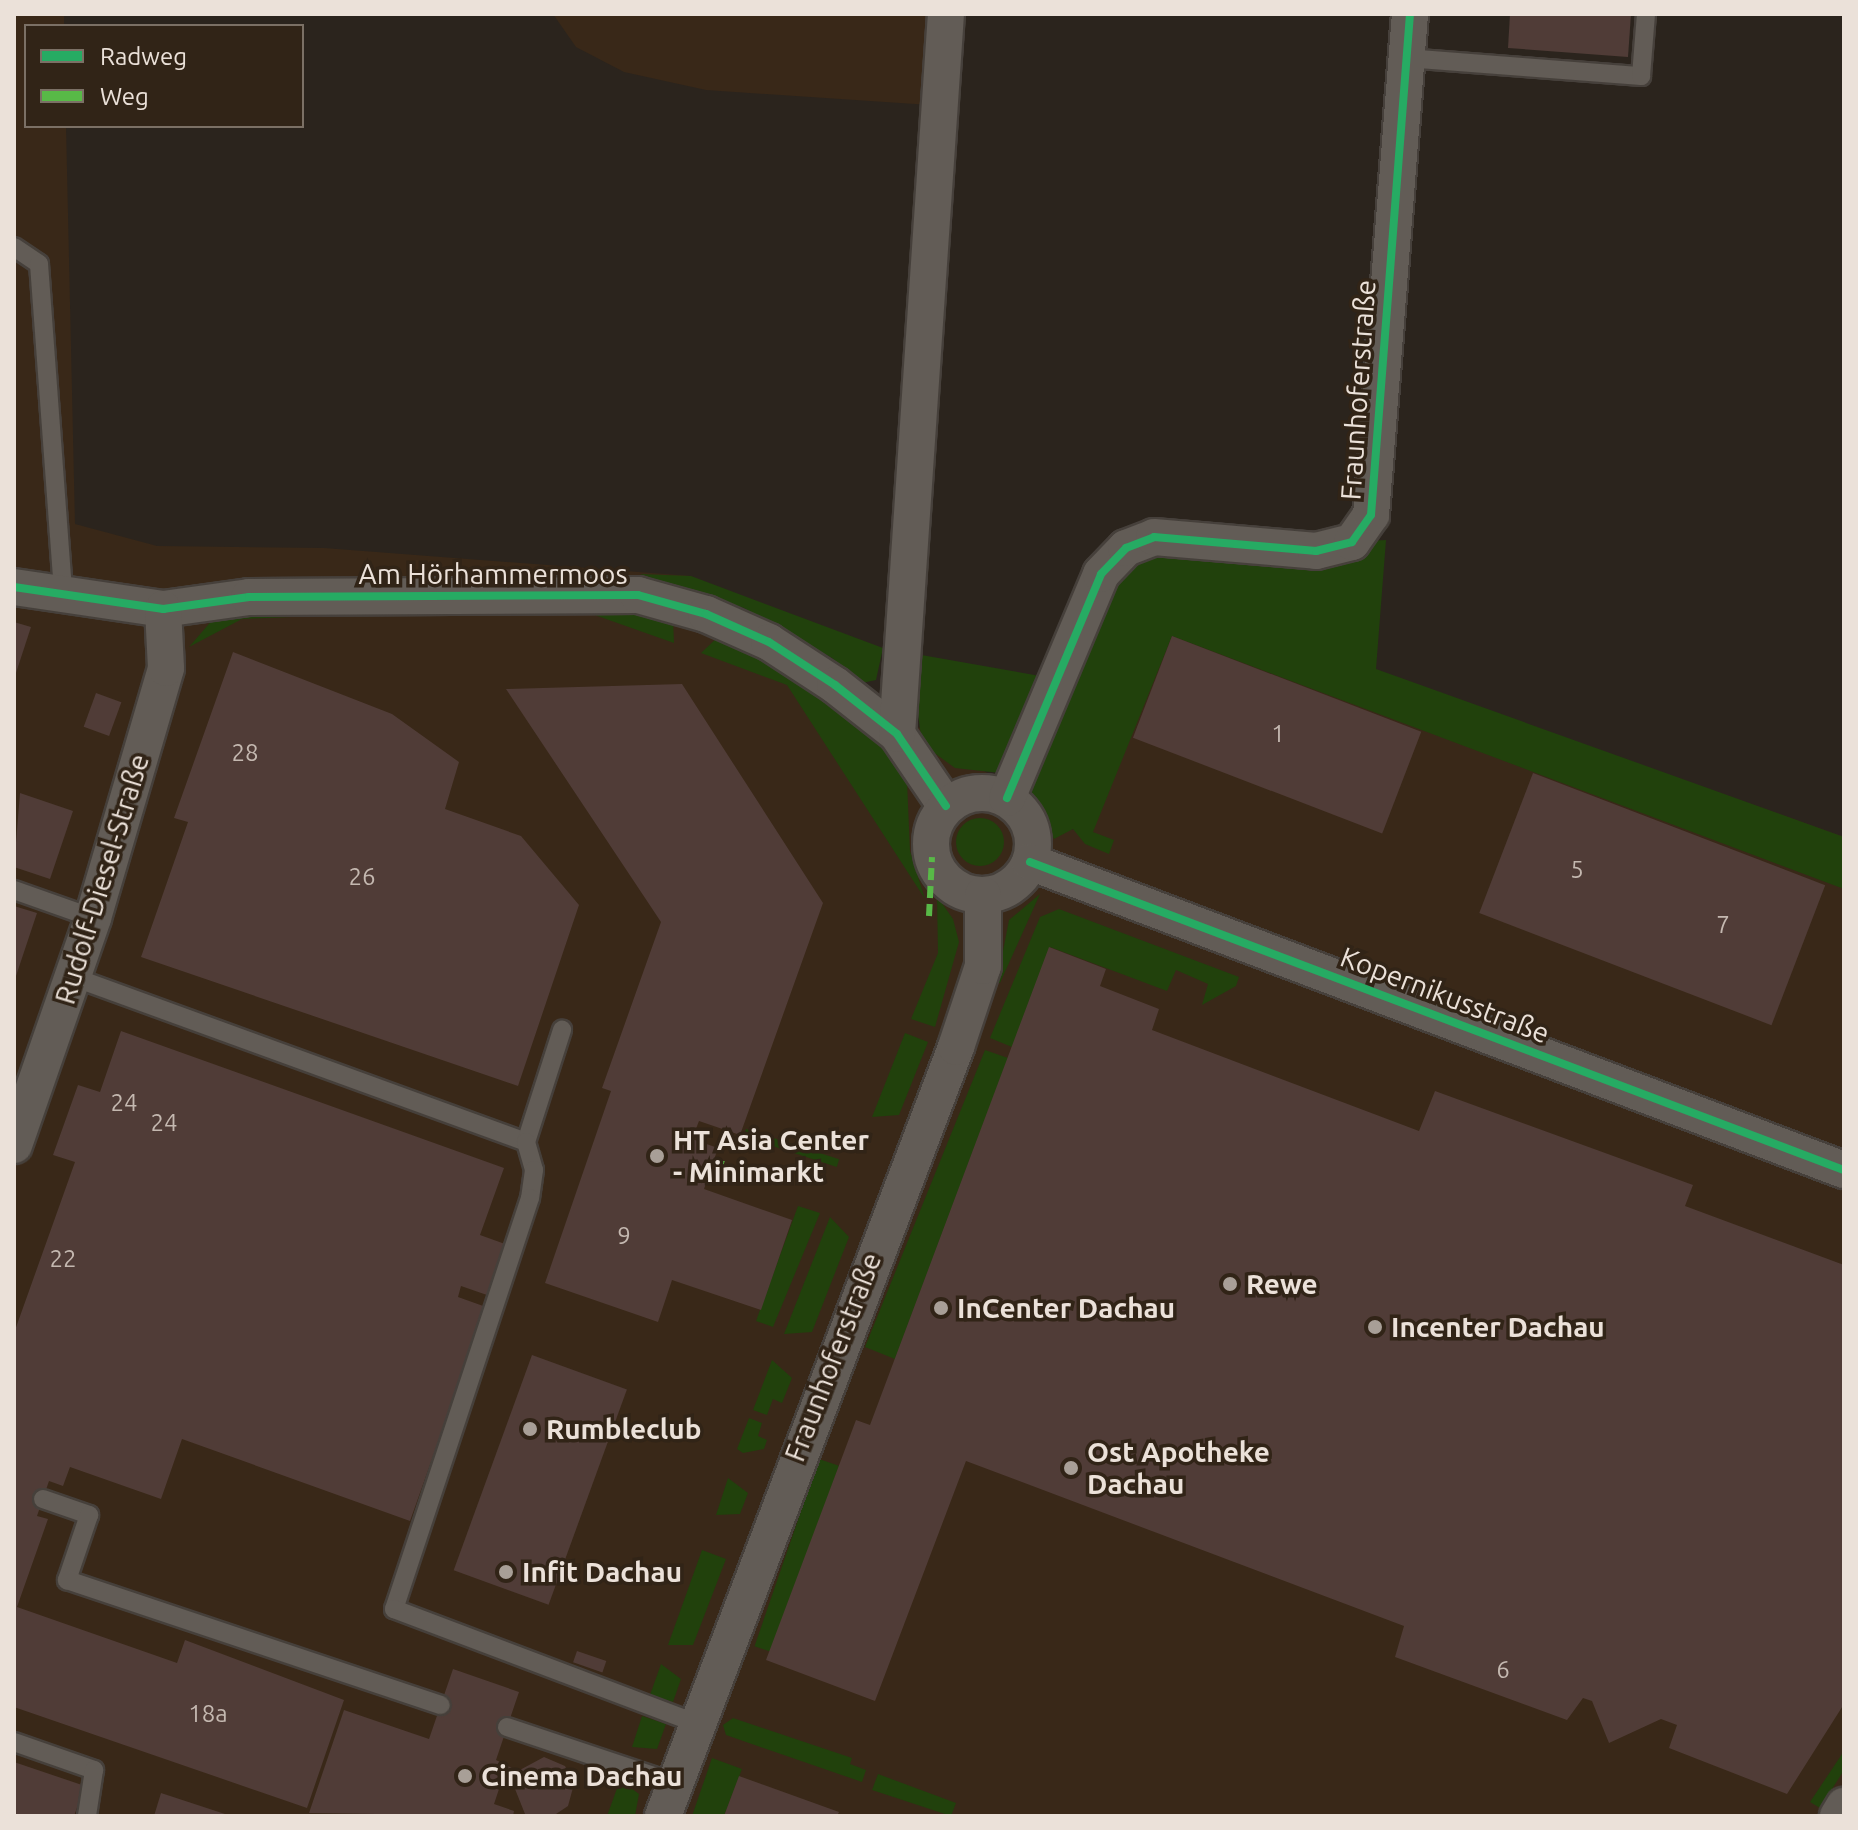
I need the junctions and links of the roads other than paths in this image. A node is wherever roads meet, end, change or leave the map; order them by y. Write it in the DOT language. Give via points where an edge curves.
graph roads {
  1 [pos="946,14"];
  2 [pos="1410,14"];
  3 [pos="1646,14"];
  4 [pos="1406,58"];
  5 [pos="14,247"];
  6 [pos="14,587"];
  7 [pos="63,592"];
  8 [pos="163,609"];
  9 [pos="897,734"];
  10 [pos="1007,798"];
  11 [pos="946,806"];
  12 [pos="1030,862"];
  13 [pos="14,890"];
  14 [pos="983,895"];
  15 [pos="93,918"];
  16 [pos="73,977"];
  17 [pos="562,1030"];
  18 [pos="526,1142"];
  19 [pos="14,1145"];
  20 [pos="1844,1170"];
  21 [pos="43,1499"];
  22 [pos="441,1705"];
  23 [pos="695,1723"];
  24 [pos="507,1727"];
  25 [pos="14,1742"];
  26 [pos="669,1799"];
  27 [pos="1844,1806"];
  28 [pos="87,1816"];
  29 [pos="1838,1816"];
  1 -- 9 [label="street"];
  2 -- 4 [label="street, Fraunhoferstraße"];
  3 -- 4 [label="lane" via="1641,76"];
  4 -- 10 [label="street, Fraunhoferstraße" via="1371,515 1352,542 1316,551 1154,537 1126,548 1101,574"];
  5 -- 7 [label="lane" via="39,264"];
  6 -- 7 [label="street, Am Hörhammermoos"];
  7 -- 8 [label="street, Am Hörhammermoos"];
  8 -- 9 [label="street, Am Hörhammermoos" via="334,595 638,595 706,614 769,642"];
  8 -- 15 [label="street, Rudolf-Diesel-Straße" via="166,668"];
  9 -- 11 [label="street, Am Hörhammermoos"];
  10 -- 11 [label="street" via="975,793"];
  10 -- 12 [label="street" via="1030,826"];
  11 -- 14 [label="street" via="932,830 937,870 957,889"];
  12 -- 14 [label="street" via="1011,886"];
  12 -- 20 [label="street, Kopernikusstraße"];
  13 -- 15 [label="lane"];
  14 -- 23 [label="street, Fraunhoferstraße" via="983,966 956,1047"];
  15 -- 16 [label="street, Rudolf-Diesel-Straße"];
  16 -- 18 [label="lane"];
  16 -- 19 [label="street, Rudolf-Diesel-Straße"];
  17 -- 18 [label="lane"];
  18 -- 23 [label="lane" via="534,1170 530,1198 394,1609"];
  21 -- 22 [label="lane" via="89,1515 67,1580"];
  23 -- 26 [label="street, Fraunhoferstraße"];
  24 -- 26 [label="lane"];
  25 -- 28 [label="lane" via="94,1770"];
  27 -- 29 [label="street"];
}
